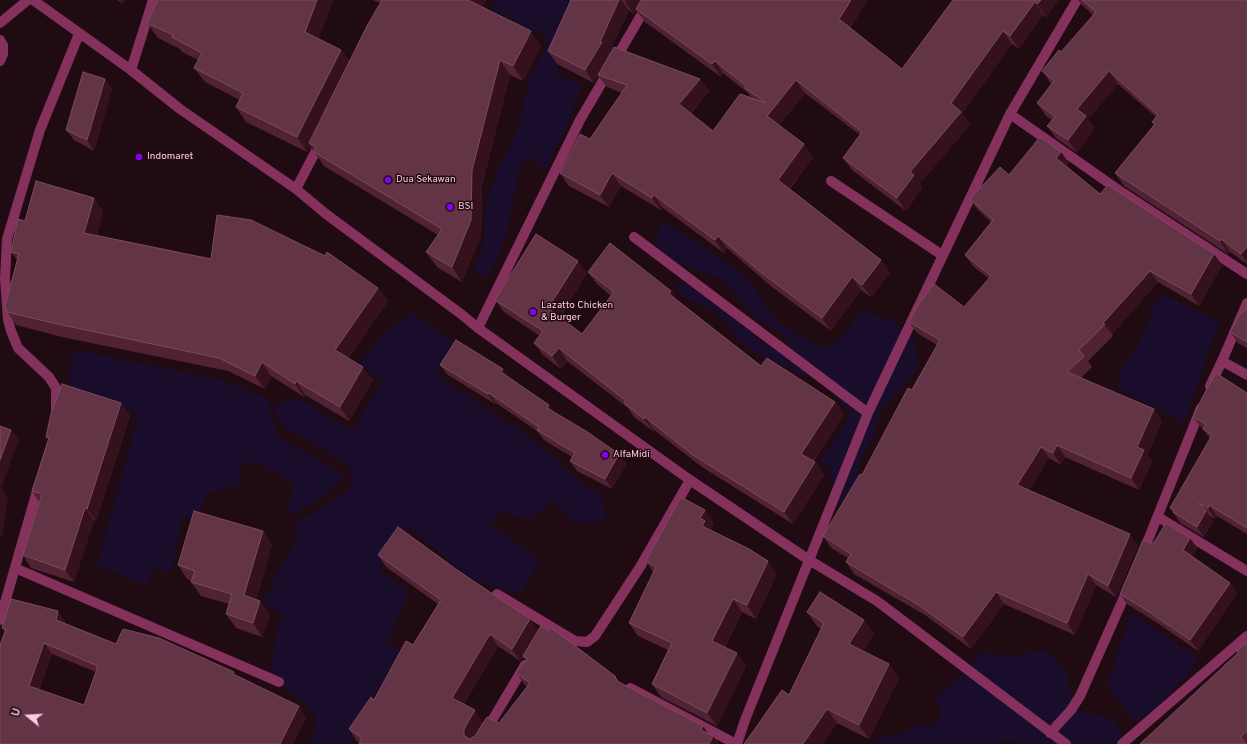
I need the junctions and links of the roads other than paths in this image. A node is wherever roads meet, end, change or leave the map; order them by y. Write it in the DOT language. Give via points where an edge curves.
graph roads {
  1 [pos="28,0"];
  2 [pos="33,0"];
  3 [pos="153,0"];
  4 [pos="650,0"];
  5 [pos="1077,0"];
  6 [pos="0,23"];
  7 [pos="79,34"];
  8 [pos="0,40"];
  9 [pos="0,61"];
  10 [pos="131,70"];
  11 [pos="1010,114"];
  12 [pos="325,132"];
  13 [pos="831,181"];
  14 [pos="296,189"];
  15 [pos="634,237"];
  16 [pos="942,255"];
  17 [pos="1247,274"];
  18 [pos="1247,303"];
  19 [pos="478,328"];
  20 [pos="1222,361"];
  21 [pos="1247,375"];
  22 [pos="868,413"];
  23 [pos="55,417"];
  24 [pos="42,474"];
  25 [pos="690,480"];
  26 [pos="1158,517"];
  27 [pos="809,560"];
  28 [pos="15,568"];
  29 [pos="1247,571"];
  30 [pos="497,594"];
  31 [pos="0,620"];
  32 [pos="1247,636"];
  33 [pos="529,659"];
  34 [pos="279,682"];
  35 [pos="630,688"];
  36 [pos="1050,733"];
  37 [pos="478,744"];
  38 [pos="736,744"];
  39 [pos="1066,744"];
  40 [pos="1122,744"];
  1 -- 6 [label="street"];
  2 -- 7 [label="street"];
  3 -- 10 [label="street"];
  4 -- 19 [label="street" via="580,120"];
  5 -- 11 [label="street"];
  7 -- 10 [label="street"];
  7 -- 23 [label="street" via="40,130 7,238 5,279 8,320 18,348 49,377 56,388"];
  8 -- 9 [label="street" via="3,45"];
  10 -- 14 [label="street" via="180,109"];
  11 -- 16 [label="street"];
  11 -- 17 [label="street" via="1136,202"];
  12 -- 14 [label="street"];
  13 -- 16 [label="street"];
  14 -- 19 [label="street"];
  15 -- 22 [label="street"];
  16 -- 22 [label="street"];
  18 -- 20 [label="street"];
  19 -- 25 [label="street"];
  20 -- 21 [label="street"];
  20 -- 26 [label="street"];
  22 -- 27 [label="street"];
  24 -- 28 [label="street"];
  25 -- 27 [label="street"];
  25 -- 30 [label="street" via="640,568 594,636 587,642 575,641 547,629"];
  26 -- 29 [label="street"];
  26 -- 36 [label="street" via="1080,696 1072,710"];
  27 -- 36 [label="street" via="877,601"];
  27 -- 38 [label="street"];
  28 -- 31 [label="street"];
  28 -- 34 [label="street"];
  32 -- 40 [label="street"];
  33 -- 37 [label="street"];
  35 -- 38 [label="street"];
  36 -- 39 [label="street"];
}
